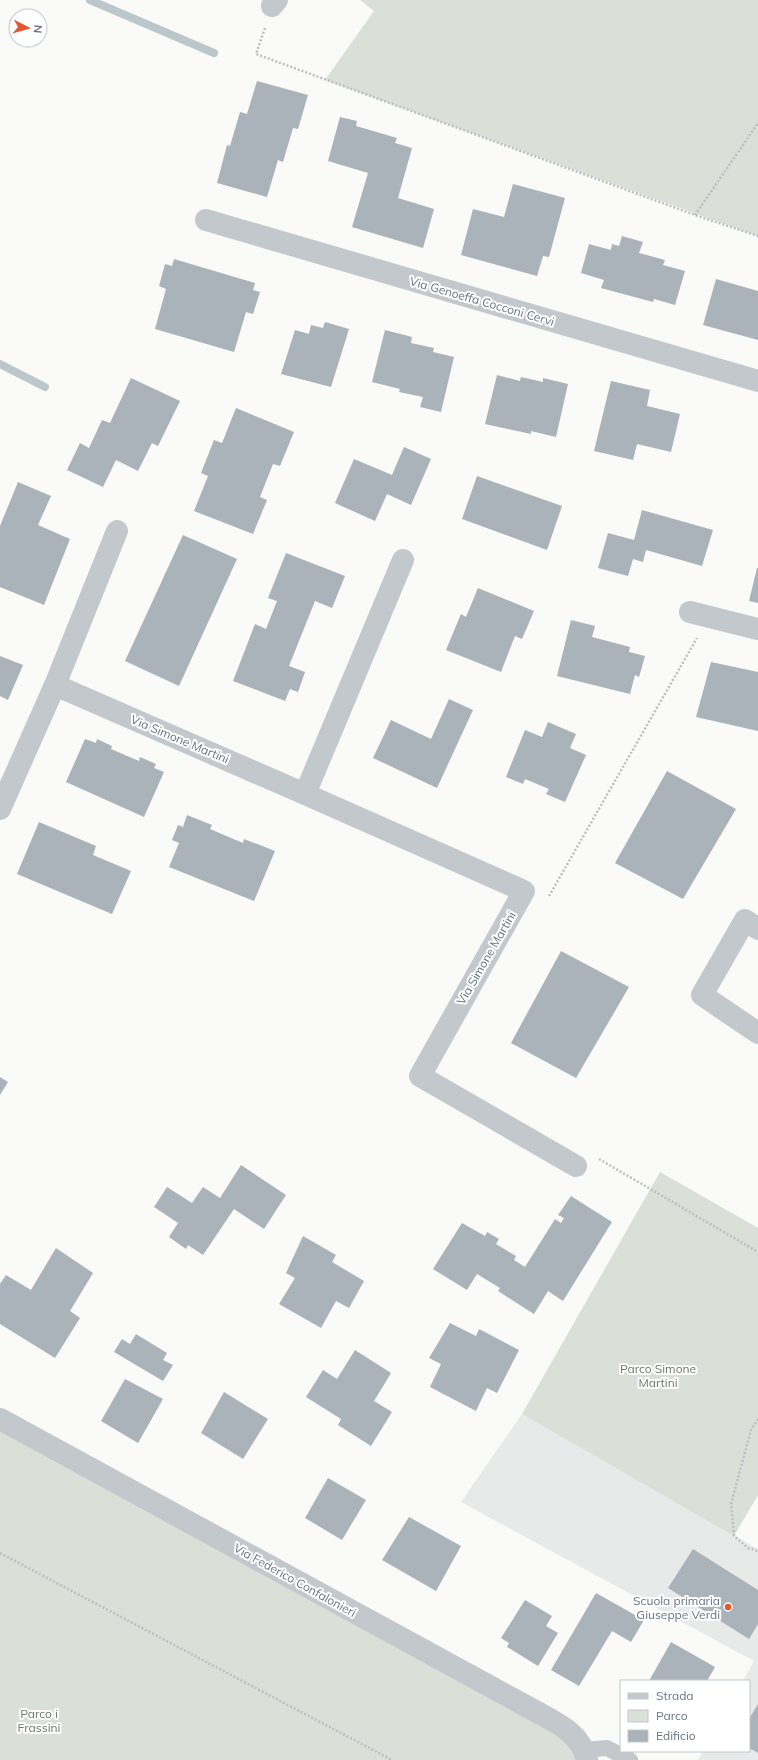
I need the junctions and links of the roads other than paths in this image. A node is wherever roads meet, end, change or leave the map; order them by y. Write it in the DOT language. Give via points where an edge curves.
graph roads {
  1 [pos="206,220"];
  2 [pos="758,381"];
  3 [pos="117,531"];
  4 [pos="403,560"];
  5 [pos="700,615"];
  6 [pos="758,629"];
  7 [pos="55,685"];
  8 [pos="306,794"];
  9 [pos="0,809"];
  10 [pos="758,929"];
  11 [pos="758,1033"];
  12 [pos="576,1166"];
  13 [pos="0,1419"];
  14 [pos="586,1755"];
  15 [pos="630,1760"];
  1 -- 2 [label="street, Via Genoeffa Cocconi Cervi"];
  3 -- 7 [label="street"];
  4 -- 8 [label="street"];
  5 -- 6 [label="street"];
  7 -- 8 [label="street, Via Simone Martini"];
  7 -- 9 [label="street"];
  8 -- 12 [label="street, Via Simone Martini" via="524,891 420,1076"];
  10 -- 11 [label="street" via="745,920 702,995"];
  13 -- 14 [label="street, Via Federico Confalonieri" via="566,1728 576,1737"];
  14 -- 15 [label="lane, Via Federico Confalonieri" via="607,1748"];
}
